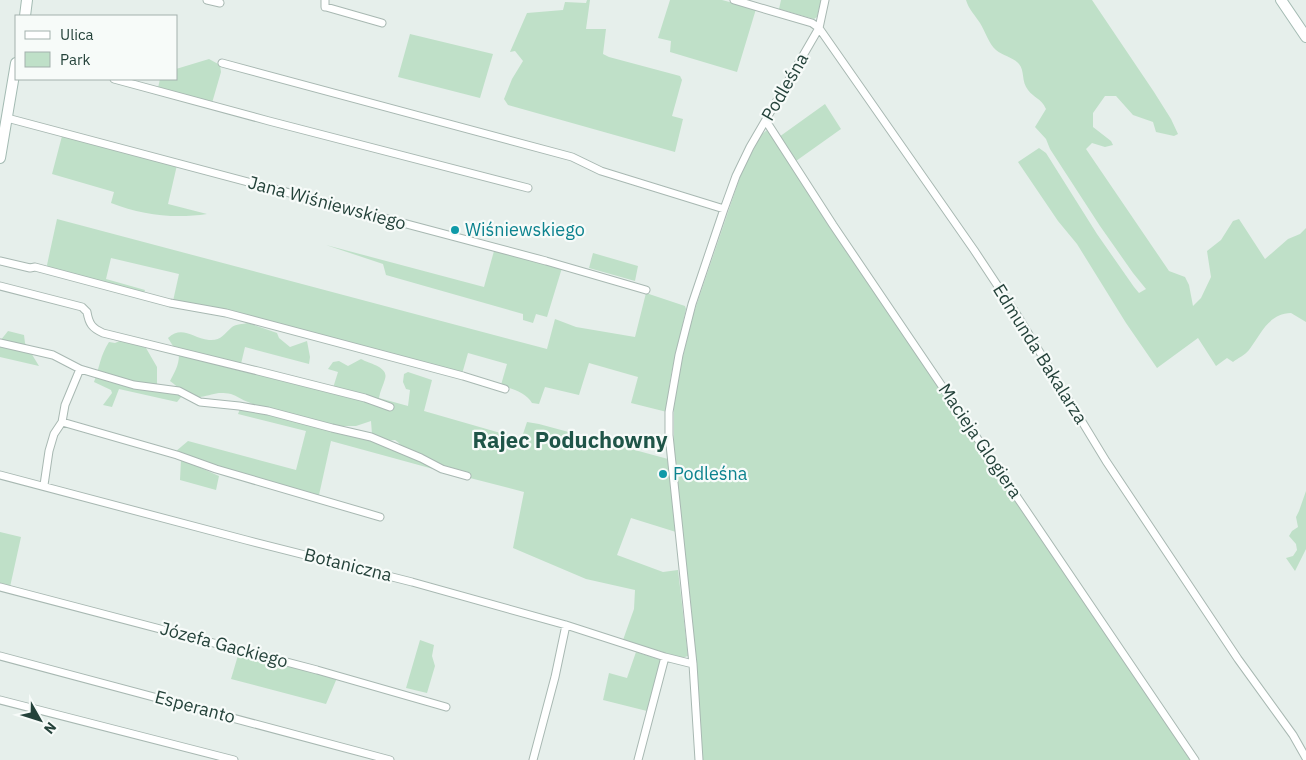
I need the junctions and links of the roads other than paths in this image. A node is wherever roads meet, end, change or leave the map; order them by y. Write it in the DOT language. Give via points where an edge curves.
graph roads {
  1 [pos="27,0"];
  2 [pos="207,0"];
  3 [pos="325,0"];
  4 [pos="734,0"];
  5 [pos="825,0"];
  6 [pos="1281,0"];
  7 [pos="220,4"];
  8 [pos="24,15"];
  9 [pos="382,23"];
  10 [pos="819,28"];
  11 [pos="1306,37"];
  12 [pos="222,64"];
  13 [pos="15,69"];
  14 [pos="118,80"];
  15 [pos="7,118"];
  16 [pos="766,121"];
  17 [pos="0,158"];
  18 [pos="528,188"];
  19 [pos="724,209"];
  20 [pos="0,261"];
  21 [pos="0,286"];
  22 [pos="646,290"];
  23 [pos="0,343"];
  24 [pos="80,369"];
  25 [pos="505,390"];
  26 [pos="390,407"];
  27 [pos="62,422"];
  28 [pos="0,475"];
  29 [pos="466,476"];
  30 [pos="44,485"];
  31 [pos="380,517"];
  32 [pos="0,587"];
  33 [pos="566,625"];
  34 [pos="0,656"];
  35 [pos="665,657"];
  36 [pos="694,664"];
  37 [pos="0,700"];
  38 [pos="446,707"];
  39 [pos="1306,758"];
  40 [pos="234,760"];
  41 [pos="390,760"];
  42 [pos="533,760"];
  43 [pos="638,760"];
  44 [pos="699,760"];
  45 [pos="1195,760"];
  1 -- 8 [label="main road"];
  2 -- 7 [label="street"];
  3 -- 9 [label="street" via="324,7"];
  4 -- 10 [label="street" via="812,22"];
  5 -- 10 [label="street, Podleśna"];
  6 -- 11 [label="main road"];
  10 -- 16 [label="street, Podleśna"];
  10 -- 39 [label="street, Edmunda Bakalarza" via="974,250 1106,460"];
  12 -- 19 [label="street" via="572,157 601,171"];
  13 -- 15 [label="main road"];
  14 -- 18 [label="street"];
  15 -- 17 [label="main road"];
  15 -- 22 [label="street, Jana Wiśniewskiego" via="546,260"];
  16 -- 19 [label="street, Podleśna" via="736,176"];
  16 -- 45 [label="street, Macieja Glogiera"];
  19 -- 36 [label="street, Podleśna" via="692,304 669,412"];
  20 -- 25 [label="street" via="35,267 170,303 226,313"];
  21 -- 26 [label="street" via="82,307 93,329 103,333"];
  23 -- 24 [label="street" via="53,355"];
  24 -- 27 [label="street" via="65,405"];
  24 -- 29 [label="street" via="134,385 179,391 200,402 268,411 371,436 442,469"];
  27 -- 30 [label="street" via="49,451"];
  27 -- 31 [label="street"];
  28 -- 30 [label="street, Botaniczna"];
  30 -- 33 [label="street, Botaniczna"];
  32 -- 38 [label="street, Józefa Gackiego"];
  33 -- 35 [label="street, Botaniczna"];
  33 -- 42 [label="street"];
  34 -- 41 [label="street, Esperanto"];
  35 -- 36 [label="street, Botaniczna"];
  35 -- 43 [label="street"];
  36 -- 44 [label="street, Podleśna"];
  37 -- 40 [label="street"];
}
